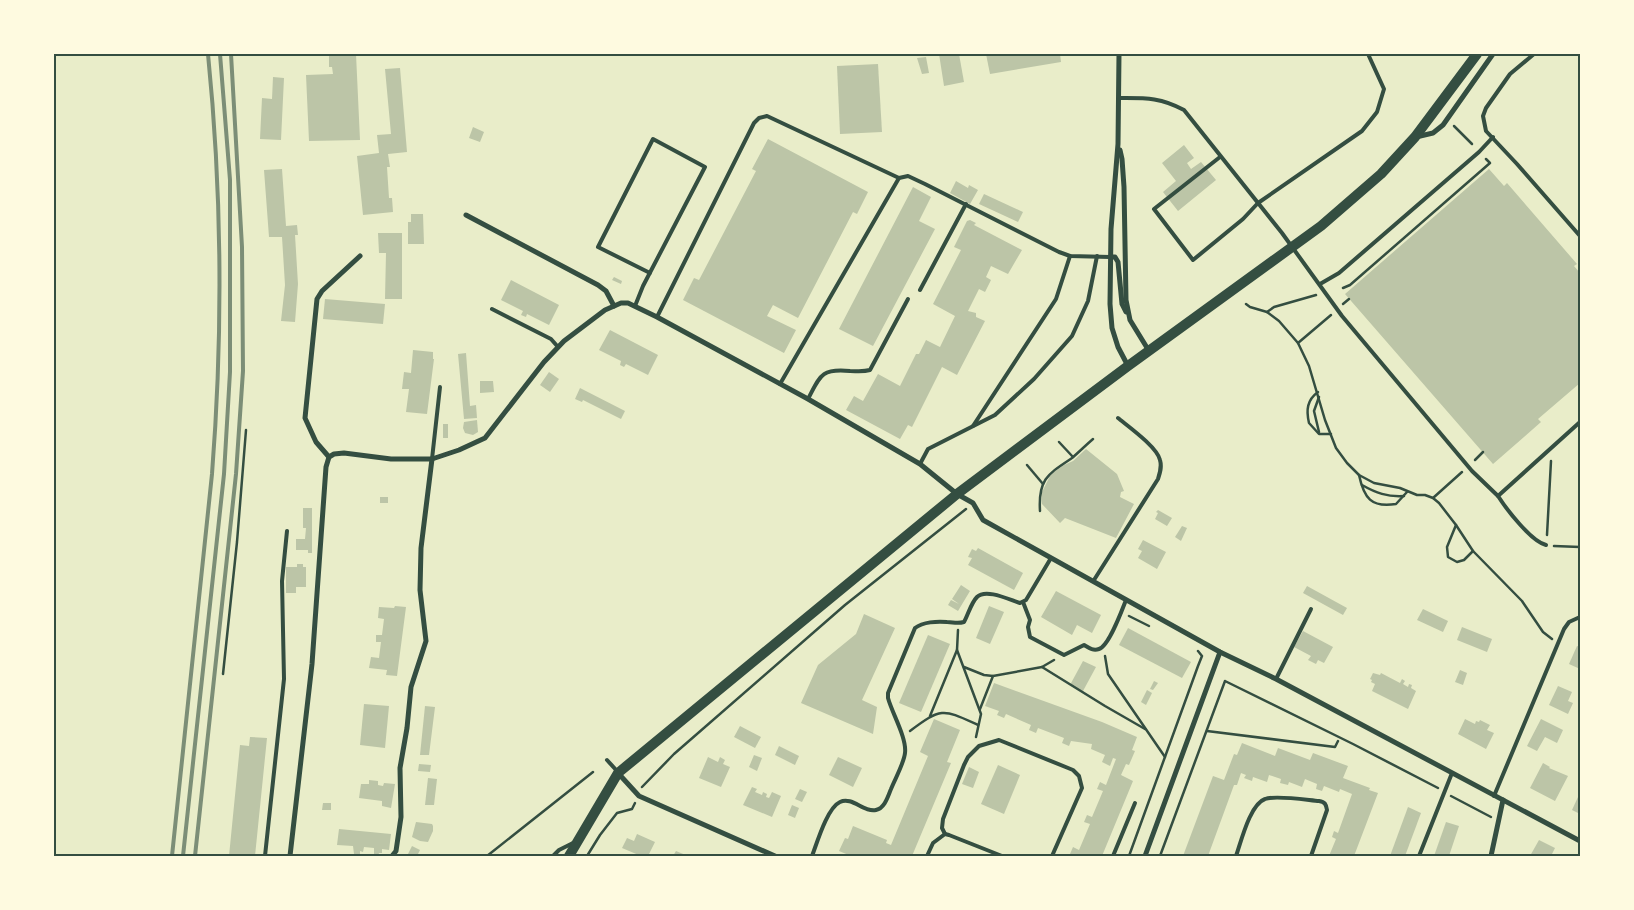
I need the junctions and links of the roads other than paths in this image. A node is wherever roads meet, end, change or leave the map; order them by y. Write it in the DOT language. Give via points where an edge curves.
graph roads {
  1 [pos="1118,54"];
  2 [pos="1368,54"];
  3 [pos="1477,54"];
  4 [pos="1493,54"];
  5 [pos="1534,54"];
  6 [pos="1119,98"];
  7 [pos="1416,137"];
  8 [pos="1493,137"];
  9 [pos="1118,144"];
  10 [pos="1220,157"];
  11 [pos="899,178"];
  12 [pos="966,204"];
  13 [pos="1258,204"];
  14 [pos="466,215"];
  15 [pos="1580,236"];
  16 [pos="1292,247"];
  17 [pos="360,256"];
  18 [pos="1070,256"];
  19 [pos="1097,256"];
  20 [pos="1110,257"];
  21 [pos="650,272"];
  22 [pos="1320,284"];
  23 [pos="920,290"];
  24 [pos="908,299"];
  25 [pos="614,306"];
  26 [pos="635,306"];
  27 [pos="492,310"];
  28 [pos="657,317"];
  29 [pos="1129,317"];
  30 [pos="558,347"];
  31 [pos="1150,351"];
  32 [pos="1128,366"];
  33 [pos="780,384"];
  34 [pos="440,387"];
  35 [pos="808,399"];
  36 [pos="1118,418"];
  37 [pos="1580,422"];
  38 [pos="972,427"];
  39 [pos="329,457"];
  40 [pos="432,459"];
  41 [pos="920,464"];
  42 [pos="957,494"];
  43 [pos="1498,496"];
  44 [pos="287,531"];
  45 [pos="1546,546"];
  46 [pos="1051,558"];
  47 [pos="1094,580"];
  48 [pos="1126,600"];
  49 [pos="1023,602"];
  50 [pos="1312,608"];
  51 [pos="1580,617"];
  52 [pos="1220,652"];
  53 [pos="1276,680"];
  54 [pos="607,760"];
  55 [pos="618,773"];
  56 [pos="1452,773"];
  57 [pos="1494,796"];
  58 [pos="1503,800"];
  59 [pos="1135,803"];
  60 [pos="945,834"];
  61 [pos="577,841"];
  62 [pos="1580,841"];
  63 [pos="266,856"];
  64 [pos="290,856"];
  65 [pos="392,856"];
  66 [pos="553,856"];
  67 [pos="569,856"];
  68 [pos="775,856"];
  69 [pos="812,856"];
  70 [pos="927,856"];
  71 [pos="1002,856"];
  72 [pos="1052,856"];
  73 [pos="1113,856"];
  74 [pos="1145,856"];
  75 [pos="1236,856"];
  76 [pos="1312,856"];
  77 [pos="1418,856"];
  78 [pos="1491,856"];
  1 -- 6 [label="street"];
  2 -- 13 [label="lane" via="1384,89 1377,112 1362,131"];
  3 -- 7 [label="main road"];
  4 -- 7 [label="street" via="1442,125 1433,133"];
  5 -- 8 [label="lane" via="1510,74 1486,108 1483,116 1486,131"];
  6 -- 9 [label="street"];
  6 -- 10 [label="lane" via="1155,98 1184,110"];
  7 -- 16 [label="main road" via="1381,174"];
  8 -- 15 [label="lane"];
  8 -- 22 [label="lane" via="1339,273"];
  9 -- 20 [label="street"];
  9 -- 29 [label="street" via="1122,159"];
  10 -- 13 [label="lane"];
  10 -- 13 [label="lane" via="1154,208 1193,260"];
  11 -- 12 [label="lane" via="908,176"];
  11 -- 28 [label="lane" via="767,116 759,118"];
  11 -- 33 [label="lane"];
  12 -- 18 [label="lane"];
  12 -- 23 [label="lane"];
  13 -- 16 [label="lane"];
  14 -- 25 [label="street" via="598,285 606,291"];
  16 -- 22 [label="lane"];
  16 -- 31 [label="main road"];
  17 -- 39 [label="street" via="317,299 305,418 316,442"];
  18 -- 19 [label="lane"];
  18 -- 38 [label="lane" via="1056,299"];
  19 -- 20 [label="lane"];
  19 -- 38 [label="lane" via="1088,301 1072,336 996,415"];
  20 -- 29 [label="street" via="1115,257 1118,262 1122,304"];
  20 -- 32 [label="street" via="1112,328 1118,350"];
  21 -- 21 [label="lane" via="705,167 653,139 598,247"];
  21 -- 26 [label="lane"];
  22 -- 43 [label="lane" via="1342,316 1410,398 1472,471"];
  24 -- 35 [label="lane" via="870,370 826,372"];
  25 -- 26 [label="street" via="628,303"];
  25 -- 30 [label="street" via="585,324"];
  26 -- 28 [label="street"];
  27 -- 30 [label="lane" via="551,339"];
  28 -- 33 [label="street"];
  29 -- 31 [label="street"];
  30 -- 40 [label="street" via="485,438"];
  31 -- 32 [label="main road"];
  32 -- 42 [label="main road"];
  33 -- 35 [label="street"];
  34 -- 40 [label="lane"];
  35 -- 41 [label="street"];
  36 -- 47 [label="lane" via="1156,451 1161,469 1158,479"];
  37 -- 43 [label="lane"];
  38 -- 41 [label="lane" via="928,450"];
  39 -- 40 [label="street" via="344,453 391,459"];
  39 -- 64 [label="street" via="312,664"];
  40 -- 65 [label="street" via="421,548 420,590 426,641 411,687 400,768 401,817 396,851"];
  41 -- 42 [label="street"];
  42 -- 46 [label="street" via="973,503 983,520"];
  42 -- 55 [label="main road"];
  43 -- 45 [label="lane" via="1538,542"];
  44 -- 63 [label="lane" via="282,581 284,679"];
  46 -- 47 [label="street"];
  46 -- 49 [label="lane"];
  47 -- 48 [label="street"];
  48 -- 49 [label="lane" via="1103,647 1093,650 1084,645 1064,655 1030,637 1030,620"];
  48 -- 52 [label="street"];
  49 -- 69 [label="lane" via="1002,595 982,595 977,597 964,622 942,621 920,624 915,628 888,693 905,753 885,804 873,810 848,801 838,803 830,812"];
  50 -- 53 [label="lane"];
  51 -- 57 [label="lane" via="1569,622 1564,629"];
  52 -- 53 [label="street"];
  52 -- 74 [label="street"];
  53 -- 56 [label="street"];
  54 -- 55 [label="lane"];
  55 -- 61 [label="main road"];
  55 -- 68 [label="street" via="639,796"];
  56 -- 57 [label="street"];
  56 -- 77 [label="lane"];
  57 -- 58 [label="street"];
  58 -- 62 [label="street"];
  58 -- 78 [label="street"];
  59 -- 73 [label="lane"];
  60 -- 70 [label="lane" via="933,843"];
  60 -- 71 [label="lane"];
  60 -- 72 [label="lane" via="943,819 964,765 979,746 999,740 1073,770 1079,776 1082,788"];
  61 -- 66 [label="lane"];
  61 -- 67 [label="main road"];
  75 -- 76 [label="lane" via="1253,810 1264,799 1272,797 1326,804 1328,810"];
}
